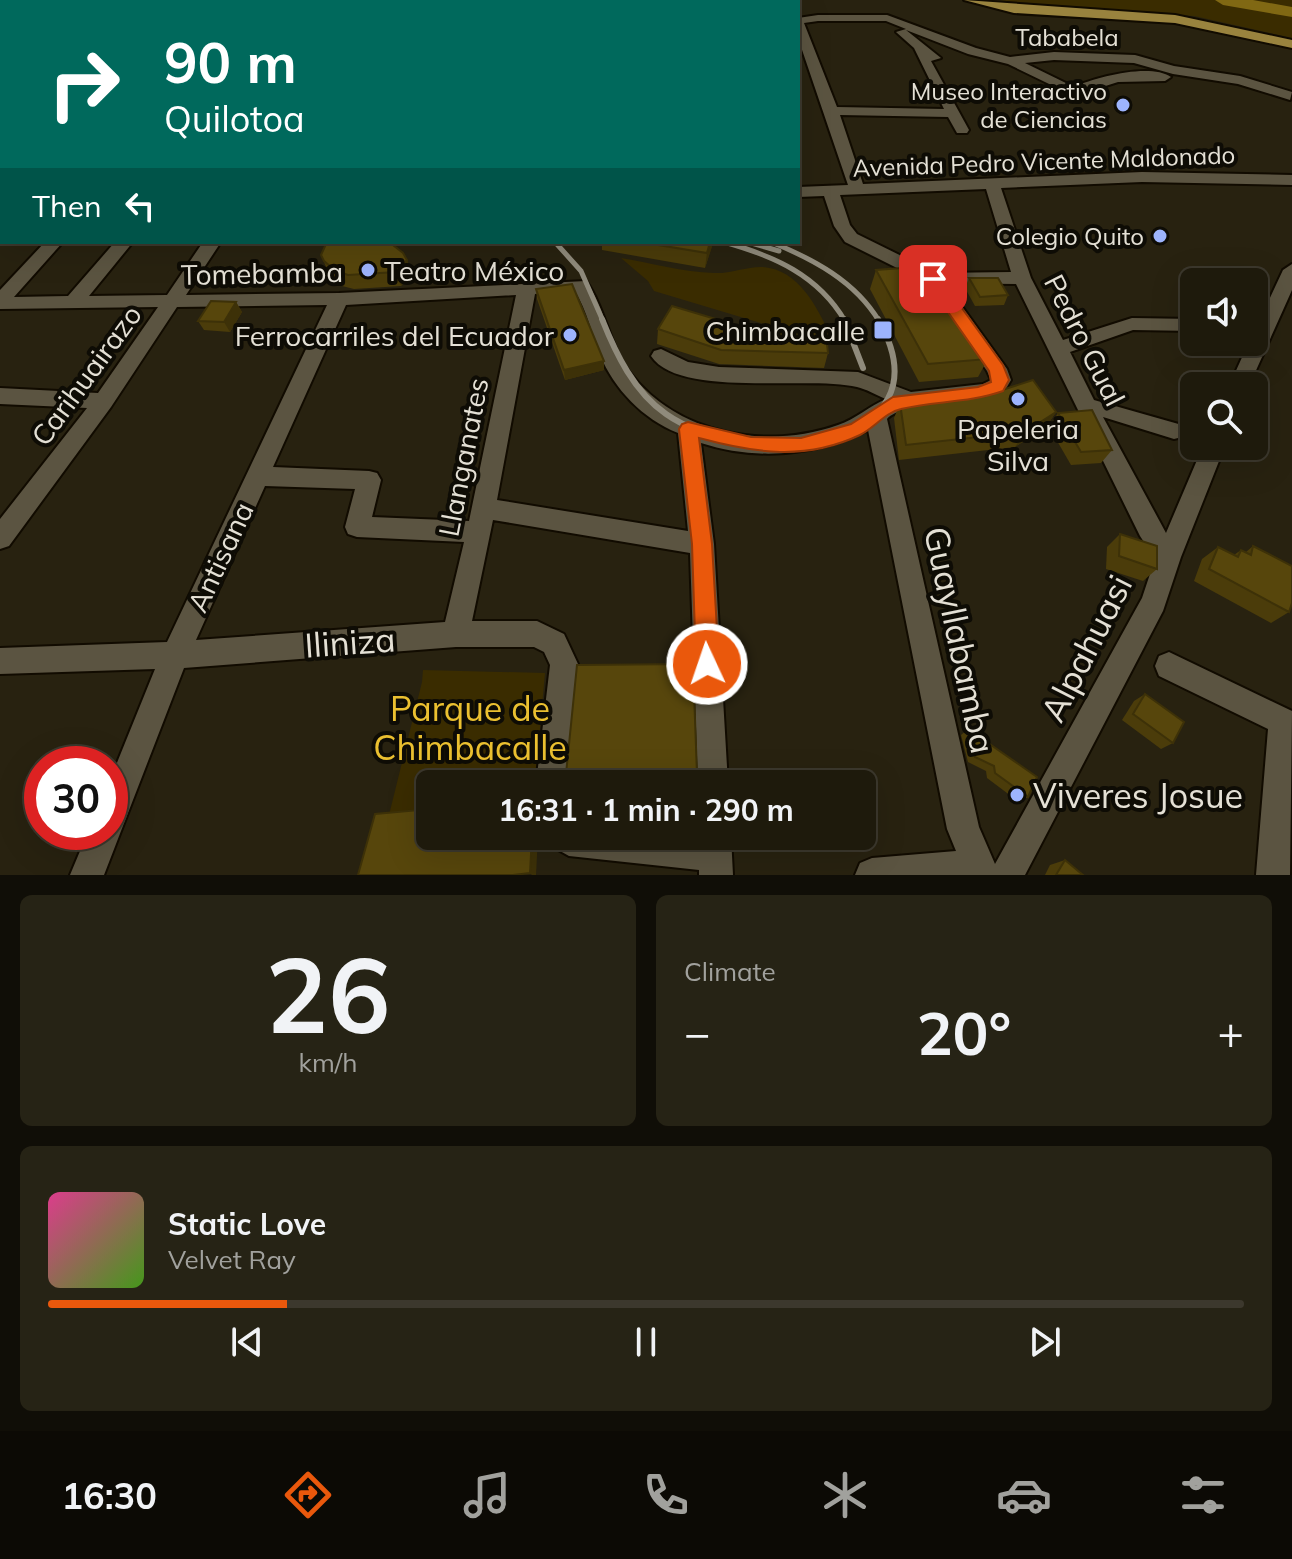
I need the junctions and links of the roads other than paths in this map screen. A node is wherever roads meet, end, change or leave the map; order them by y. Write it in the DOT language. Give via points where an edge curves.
graph roads {
  1 [pos="970,0"];
  2 [pos="995,0"];
  3 [pos="840,5"];
  4 [pos="883,18"];
  5 [pos="800,22"];
  6 [pos="800,27"];
  7 [pos="830,29"];
  8 [pos="1292,38"];
  9 [pos="1292,44"];
  10 [pos="919,50"];
  11 [pos="935,58"];
  12 [pos="1010,61"];
  13 [pos="1269,91"];
  14 [pos="1290,96"];
  15 [pos="832,111"];
  16 [pos="953,113"];
  17 [pos="962,130"];
  18 [pos="1292,180"];
  19 [pos="992,184"];
  20 [pos="857,190"];
  21 [pos="831,191"];
  22 [pos="800,192"];
  23 [pos="52,244"];
  24 [pos="122,244"];
  25 [pos="211,244"];
  26 [pos="1292,270"];
  27 [pos="1022,278"];
  28 [pos="933,279"];
  29 [pos="526,290"];
  30 [pos="339,299"];
  31 [pos="0,302"];
  32 [pos="172,303"];
  33 [pos="72,304"];
  34 [pos="1268,316"];
  35 [pos="1180,325"];
  36 [pos="1058,349"];
  37 [pos="661,356"];
  38 [pos="0,396"];
  39 [pos="104,401"];
  40 [pos="911,401"];
  41 [pos="1088,408"];
  42 [pos="876,417"];
  43 [pos="688,429"];
  44 [pos="1174,431"];
  45 [pos="1208,460"];
  46 [pos="257,476"];
  47 [pos="482,520"];
  48 [pos="0,538"];
  49 [pos="702,544"];
  50 [pos="1168,557"];
  51 [pos="456,634"];
  52 [pos="175,655"];
  53 [pos="0,661"];
  54 [pos="1169,666"];
  55 [pos="1288,724"];
  56 [pos="553,770"];
  57 [pos="712,770"];
  58 [pos="128,773"];
  59 [pos="97,850"];
  60 [pos="667,850"];
  61 [pos="716,855"];
  62 [pos="989,872"];
  63 [pos="87,875"];
  64 [pos="872,875"];
  65 [pos="1273,875"];
  1 -- 9 [label="main road" via="1014,9 1175,19"];
  2 -- 8 [label="main road" via="1177,14"];
  3 -- 4 [label="street" via="879,11"];
  4 -- 5 [label="street, Tababela"];
  4 -- 7 [label="street" via="883,29"];
  4 -- 11 [label="street"];
  4 -- 12 [label="street, Tababela"];
  6 -- 15 [label="street"];
  10 -- 16 [label="street"];
  12 -- 13 [label="street, Tababela" via="1054,56 1135,59"];
  12 -- 13 [label="street" via="1074,92 1122,75 1165,77 1227,94"];
  13 -- 14 [label="street, Tababela"];
  15 -- 16 [label="street"];
  15 -- 20 [label="street"];
  16 -- 17 [label="street"];
  18 -- 19 [label="street, Avenida Pedro Vicente Maldonado" via="1142,177"];
  19 -- 20 [label="street, Avenida Pedro Vicente Maldonado"];
  19 -- 27 [label="street, Pedro Gual"];
  20 -- 21 [label="street, Avenida Pedro Vicente Maldonado"];
  21 -- 22 [label="street, Avenida Pedro Vicente Maldonado"];
  21 -- 28 [label="street" via="851,238"];
  23 -- 31 [label="street"];
  24 -- 33 [label="street"];
  25 -- 32 [label="street, Carihuairazo"];
  26 -- 34 [label="street"];
  27 -- 28 [label="street"];
  27 -- 36 [label="street, Pedro Gual"];
  28 -- 40 [label="street" via="1001,380 990,391"];
  29 -- 30 [label="street, Tomebamba"];
  29 -- 43 [label="street, Tomebamba" via="582,288 623,377 651,407"];
  29 -- 47 [label="street, Llanganates"];
  30 -- 32 [label="street, Tomebamba"];
  30 -- 46 [label="street, Antisana"];
  31 -- 33 [label="street, Tomebamba"];
  32 -- 33 [label="street, Tomebamba"];
  32 -- 39 [label="street, Carihuairazo"];
  35 -- 36 [label="street" via="1132,324"];
  36 -- 41 [label="street, Pedro Gual"];
  37 -- 40 [label="street" via="683,369 719,374 858,379"];
  38 -- 39 [label="street"];
  39 -- 48 [label="street, Carihuairazo"];
  40 -- 42 [label="street" via="885,406"];
  41 -- 44 [label="street"];
  41 -- 50 [label="street, Pedro Gual"];
  42 -- 43 [label="street" via="836,437 787,447 740,443"];
  42 -- 62 [label="street, Guayllabamba" via="963,829"];
  43 -- 49 [label="street"];
  45 -- 50 [label="street, Alpahuasi"];
  46 -- 47 [label="street" via="369,480 357,527"];
  46 -- 52 [label="street, Antisana"];
  47 -- 49 [label="street"];
  47 -- 51 [label="street, Llanganates"];
  49 -- 57 [label="street"];
  50 -- 62 [label="street, Alpahuasi" via="1154,602"];
  51 -- 52 [label="street, Iliniza"];
  51 -- 56 [label="street, Iliniza" via="537,634 554,643 564,664"];
  52 -- 53 [label="street, Iliniza"];
  52 -- 58 [label="street, Antisana"];
  54 -- 55 [label="street"];
  55 -- 65 [label="street"];
  59 -- 63 [label="street"];
  60 -- 61 [label="street"];
  62 -- 64 [label="street"];
}
